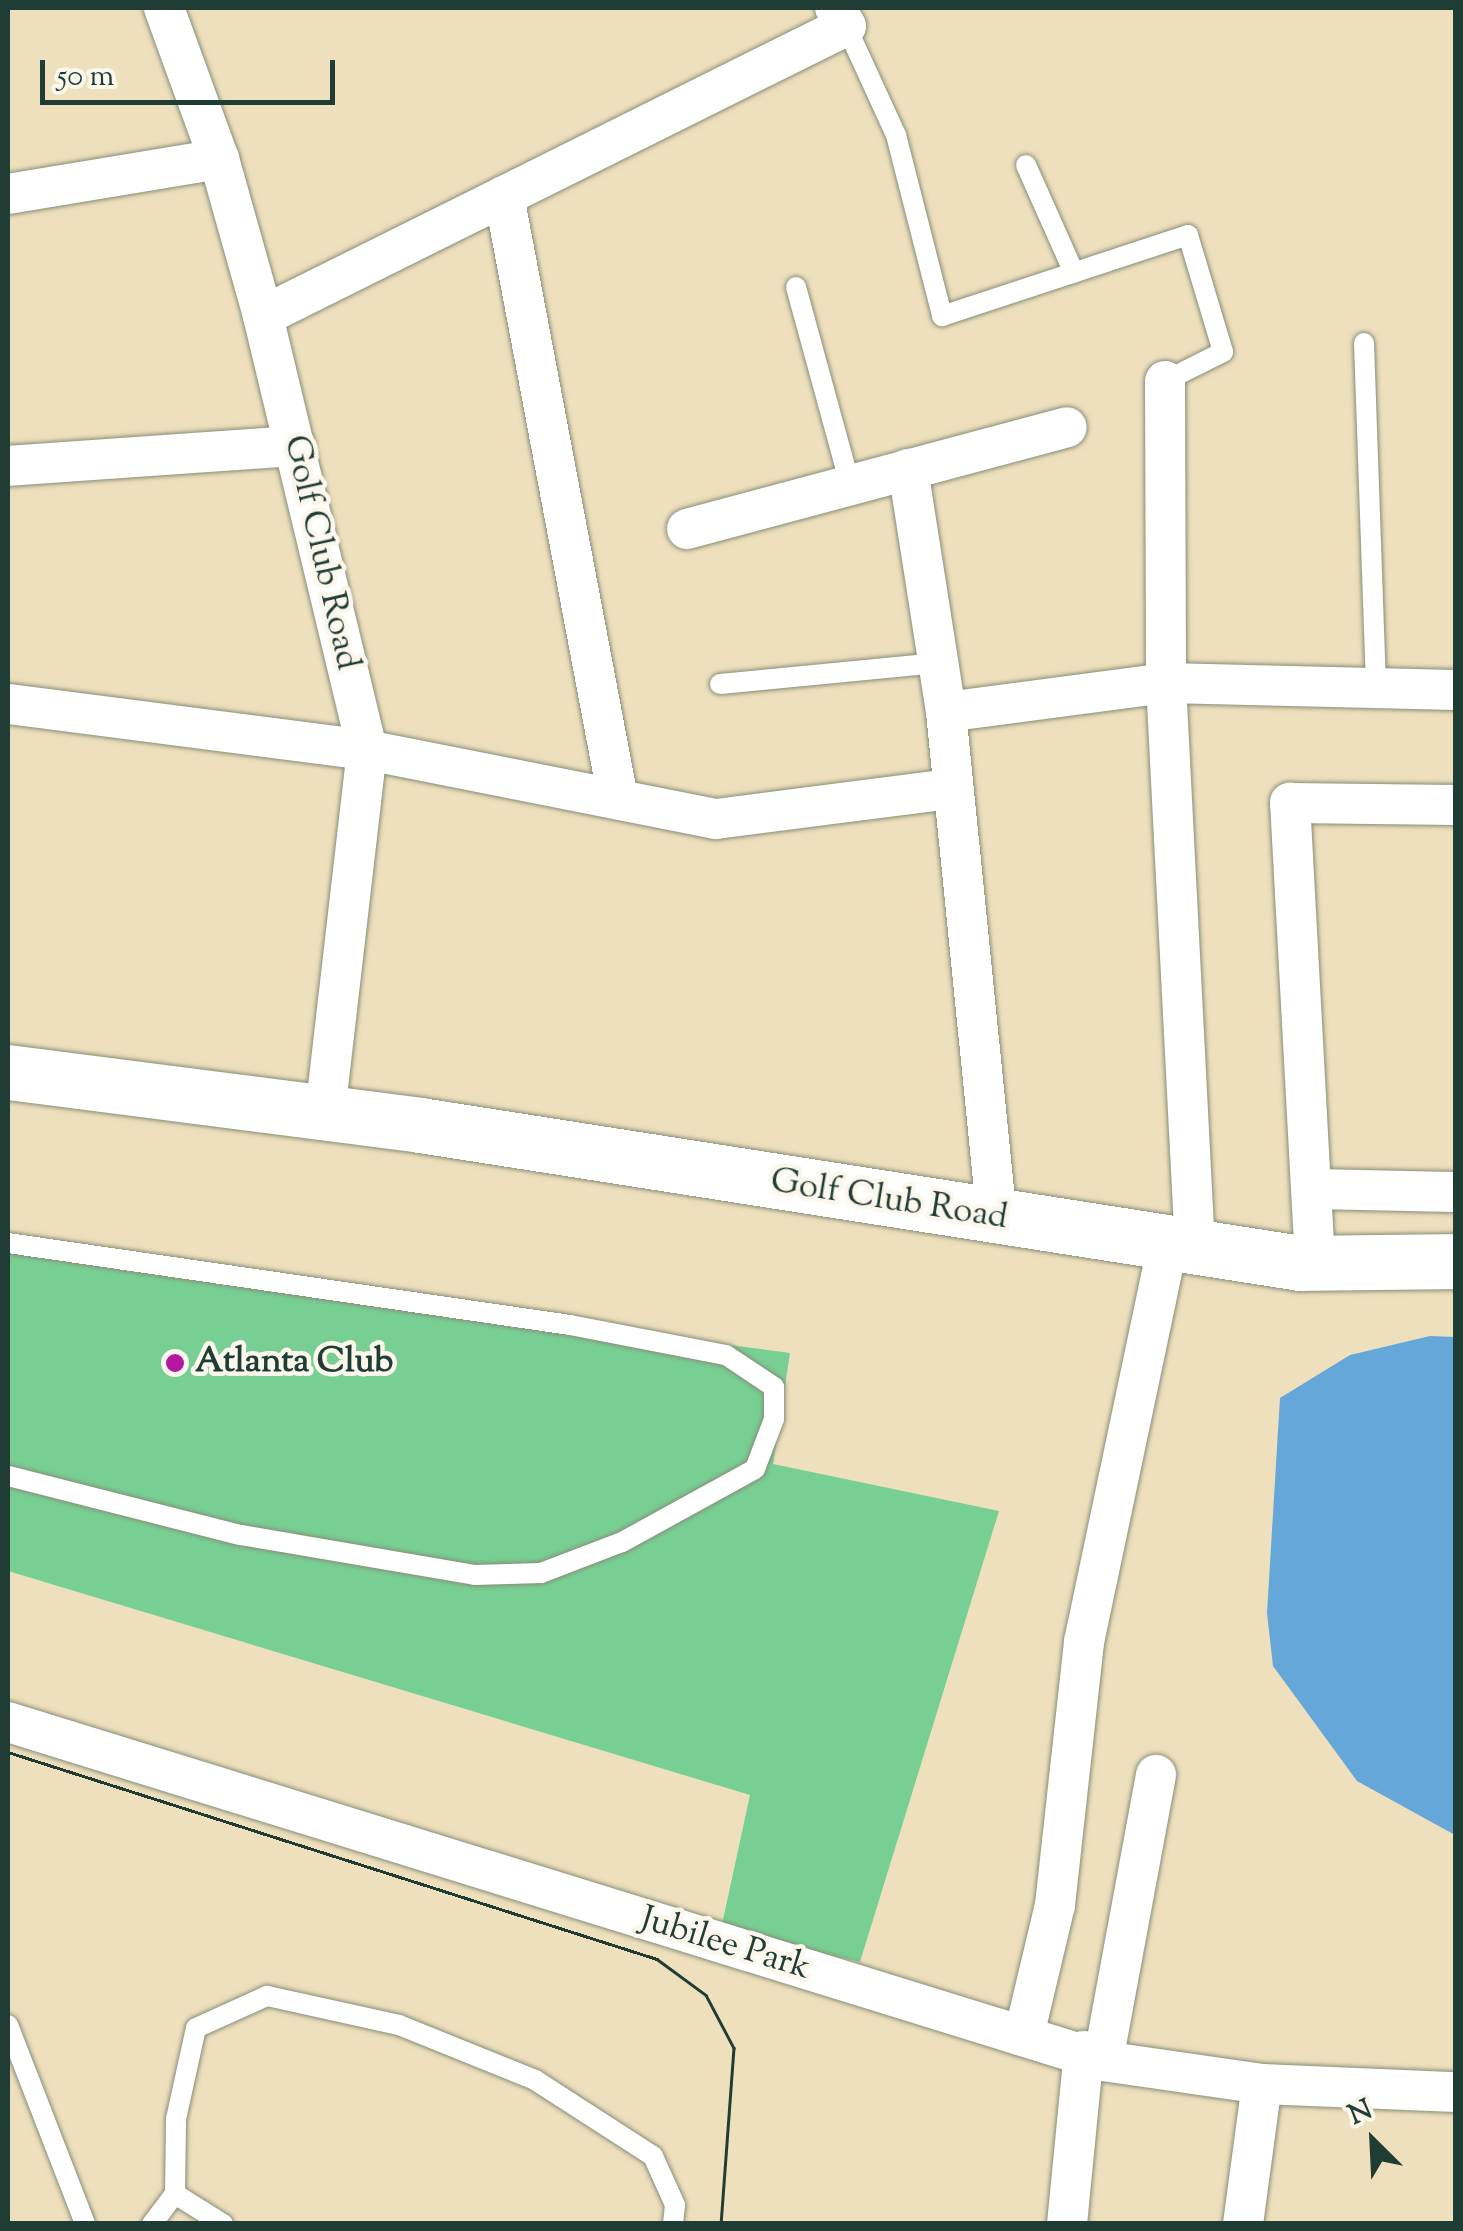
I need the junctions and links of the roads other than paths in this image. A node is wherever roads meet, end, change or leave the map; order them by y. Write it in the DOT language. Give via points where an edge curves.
graph roads {
  1 [pos="164,8"];
  2 [pos="840,16"];
  3 [pos="219,159"];
  4 [pos="1026,166"];
  5 [pos="8,194"];
  6 [pos="504,196"];
  7 [pos="1074,273"];
  8 [pos="796,287"];
  9 [pos="263,316"];
  10 [pos="1364,343"];
  11 [pos="1165,381"];
  12 [pos="1067,428"];
  13 [pos="295,446"];
  14 [pos="8,466"];
  15 [pos="908,469"];
  16 [pos="850,485"];
  17 [pos="687,529"];
  18 [pos="938,663"];
  19 [pos="1166,683"];
  20 [pos="720,684"];
  21 [pos="1376,688"];
  22 [pos="1456,690"];
  23 [pos="8,704"];
  24 [pos="946,712"];
  25 [pos="367,750"];
  26 [pos="951,789"];
  27 [pos="618,800"];
  28 [pos="1456,806"];
  29 [pos="8,1072"];
  30 [pos="324,1112"];
  31 [pos="1312,1189"];
  32 [pos="1456,1192"];
  33 [pos="997,1219"];
  34 [pos="8,1244"];
  35 [pos="1181,1245"];
  36 [pos="1456,1261"];
  37 [pos="1314,1263"];
  38 [pos="8,1476"];
  39 [pos="8,1722"];
  40 [pos="1156,1776"];
  41 [pos="8,2025"];
  42 [pos="1024,2036"];
  43 [pos="1093,2056"];
  44 [pos="1262,2084"];
  45 [pos="1456,2092"];
  46 [pos="176,2194"];
  47 [pos="85,2224"];
  48 [pos="152,2224"];
  49 [pos="223,2224"];
  50 [pos="673,2224"];
  51 [pos="1067,2224"];
  52 [pos="1243,2224"];
  1 -- 3 [label="street, Golf Club Road"];
  2 -- 6 [label="street"];
  2 -- 7 [label="lane" via="896,134 942,316"];
  3 -- 5 [label="street"];
  3 -- 9 [label="street, Golf Club Road"];
  4 -- 7 [label="lane"];
  6 -- 9 [label="street"];
  6 -- 27 [label="street"];
  7 -- 11 [label="lane" via="1188,236 1223,352"];
  8 -- 16 [label="lane"];
  9 -- 13 [label="street, Golf Club Road"];
  10 -- 21 [label="lane"];
  11 -- 19 [label="street"];
  12 -- 15 [label="street"];
  13 -- 14 [label="street"];
  13 -- 25 [label="street, Golf Club Road"];
  15 -- 16 [label="street"];
  15 -- 18 [label="street"];
  16 -- 17 [label="street"];
  18 -- 20 [label="lane"];
  18 -- 24 [label="street"];
  19 -- 21 [label="street"];
  19 -- 24 [label="street"];
  19 -- 35 [label="street"];
  21 -- 22 [label="street"];
  23 -- 25 [label="street"];
  24 -- 26 [label="street"];
  25 -- 27 [label="street"];
  25 -- 30 [label="street, Golf Club Road"];
  26 -- 27 [label="street" via="716,819"];
  26 -- 33 [label="street"];
  28 -- 31 [label="street" via="1290,803"];
  29 -- 30 [label="street, Golf Club Road"];
  30 -- 33 [label="street, Golf Club Road"];
  31 -- 32 [label="street"];
  31 -- 37 [label="street"];
  33 -- 35 [label="street, Golf Club Road"];
  34 -- 38 [label="lane" via="570,1325 726,1355 774,1386 774,1419 754,1469 622,1542 542,1572 475,1575 240,1536"];
  35 -- 37 [label="street, Golf Club Road"];
  35 -- 42 [label="street" via="1084,1642 1054,1905"];
  36 -- 37 [label="street, Golf Club Road"];
  39 -- 42 [label="street, Jubilee Park"];
  40 -- 43 [label="street"];
  41 -- 47 [label="lane"];
  42 -- 43 [label="street, Jubilee Park"];
  43 -- 44 [label="street, Jubilee Park"];
  43 -- 51 [label="street"];
  44 -- 45 [label="street, Jubilee Park"];
  44 -- 52 [label="street"];
  46 -- 48 [label="lane"];
  46 -- 49 [label="lane"];
  46 -- 50 [label="lane" via="176,2119 196,2028 267,1996 399,2025 535,2080 653,2156 674,2206"];
}
